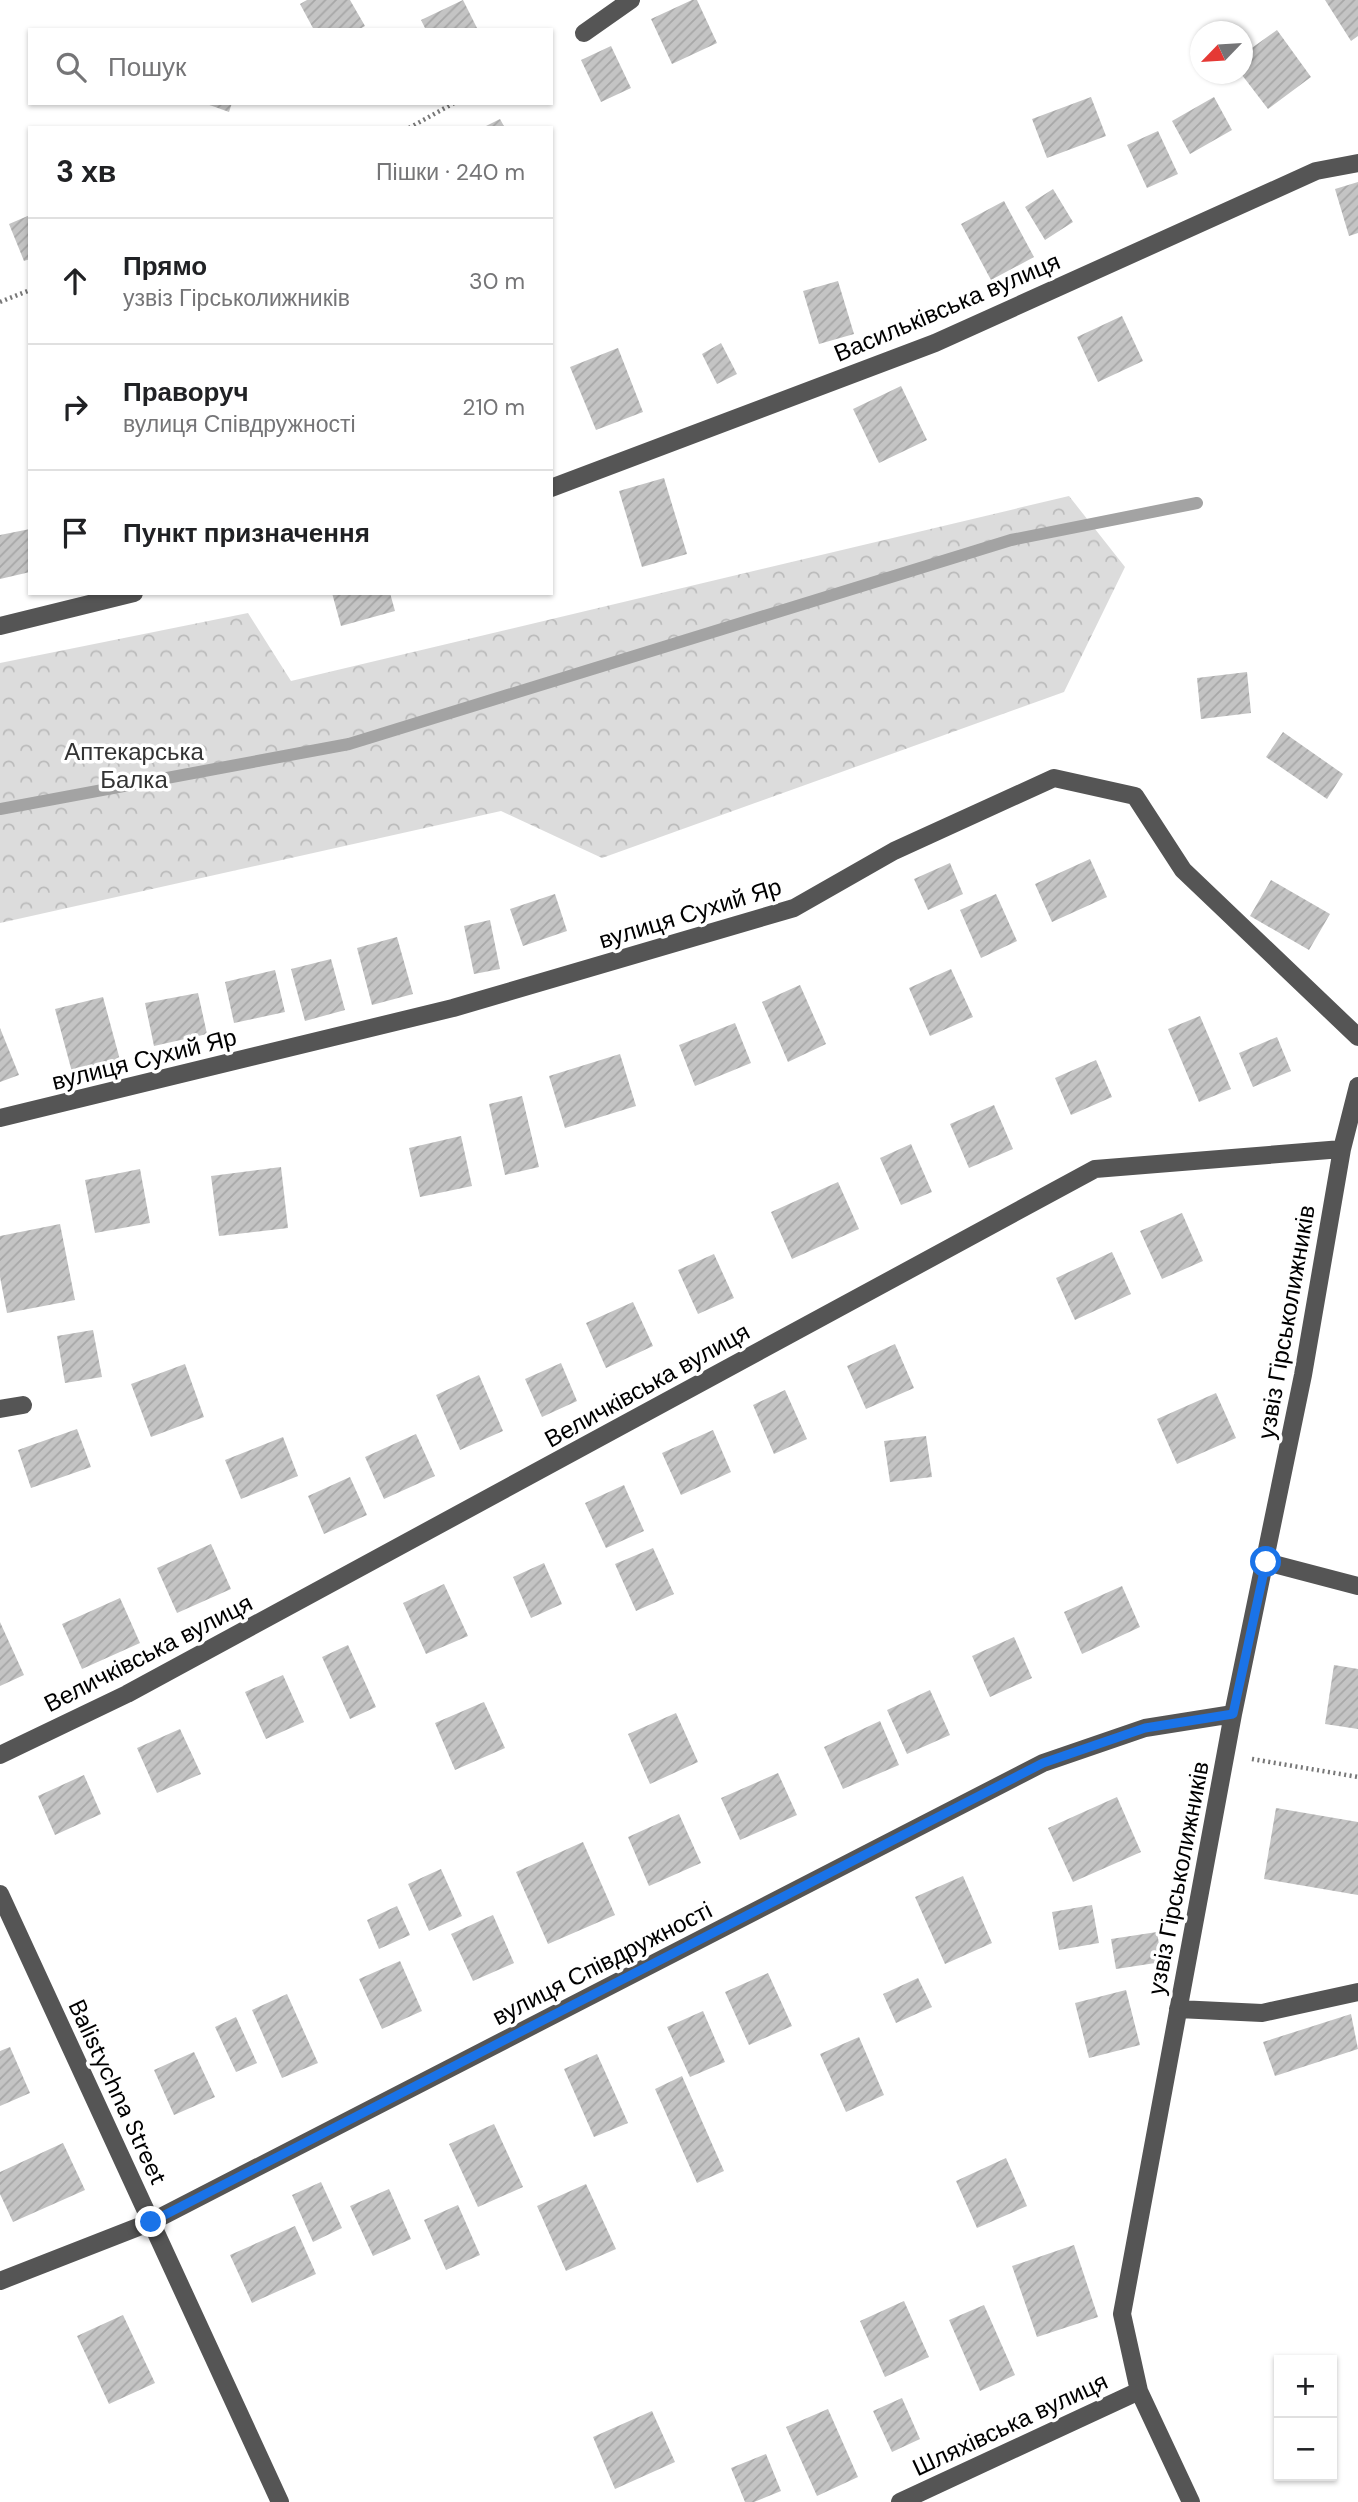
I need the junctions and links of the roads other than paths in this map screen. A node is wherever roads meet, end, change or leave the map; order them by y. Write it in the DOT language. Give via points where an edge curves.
graph roads {
  1 [pos="631,0"];
  2 [pos="584,33"];
  3 [pos="1358,163"];
  4 [pos="553,487"];
  5 [pos="126,595"];
  6 [pos="0,626"];
  7 [pos="1358,1037"];
  8 [pos="1358,1086"];
  9 [pos="0,1118"];
  10 [pos="1342,1149"];
  11 [pos="23,1405"];
  12 [pos="0,1409"];
  13 [pos="1266,1562"];
  14 [pos="1358,1586"];
  15 [pos="1233,1714"];
  16 [pos="0,1755"];
  17 [pos="0,1894"];
  18 [pos="1358,1992"];
  19 [pos="1178,2008"];
  20 [pos="151,2222"];
  21 [pos="0,2281"];
  22 [pos="1139,2391"];
  23 [pos="280,2502"];
  24 [pos="900,2502"];
  25 [pos="1191,2502"];
  1 -- 2 [label="street"];
  3 -- 4 [label="street, Васильківська вулиця" via="1317,171 935,343"];
  5 -- 6 [label="street"];
  7 -- 9 [label="street, вулиця Сухий Яр" via="1183,870 1135,796 1054,778 894,851 794,908 453,1008"];
  8 -- 10 [label="street, узвіз Гірськолижників"];
  10 -- 13 [label="street, узвіз Гірськолижників"];
  10 -- 16 [label="street, Величківська вулиця" via="1095,1169 127,1695"];
  11 -- 12 [label="street"];
  13 -- 14 [label="street"];
  13 -- 15 [label="street, узвіз Гірськолижників"];
  15 -- 19 [label="street, узвіз Гірськолижників"];
  15 -- 20 [label="street, вулиця Співдружності" via="1145,1728 1043,1763"];
  17 -- 20 [label="street, Balistychna Street"];
  18 -- 19 [label="street" via="1262,2013"];
  19 -- 22 [label="street, узвіз Гірськолижників" via="1122,2314"];
  20 -- 21 [label="street, вулиця Співдружності"];
  20 -- 23 [label="street, Balistychna Street"];
  22 -- 24 [label="street, Шляхівська вулиця"];
  22 -- 25 [label="street, узвіз Гірськолижників"];
}
